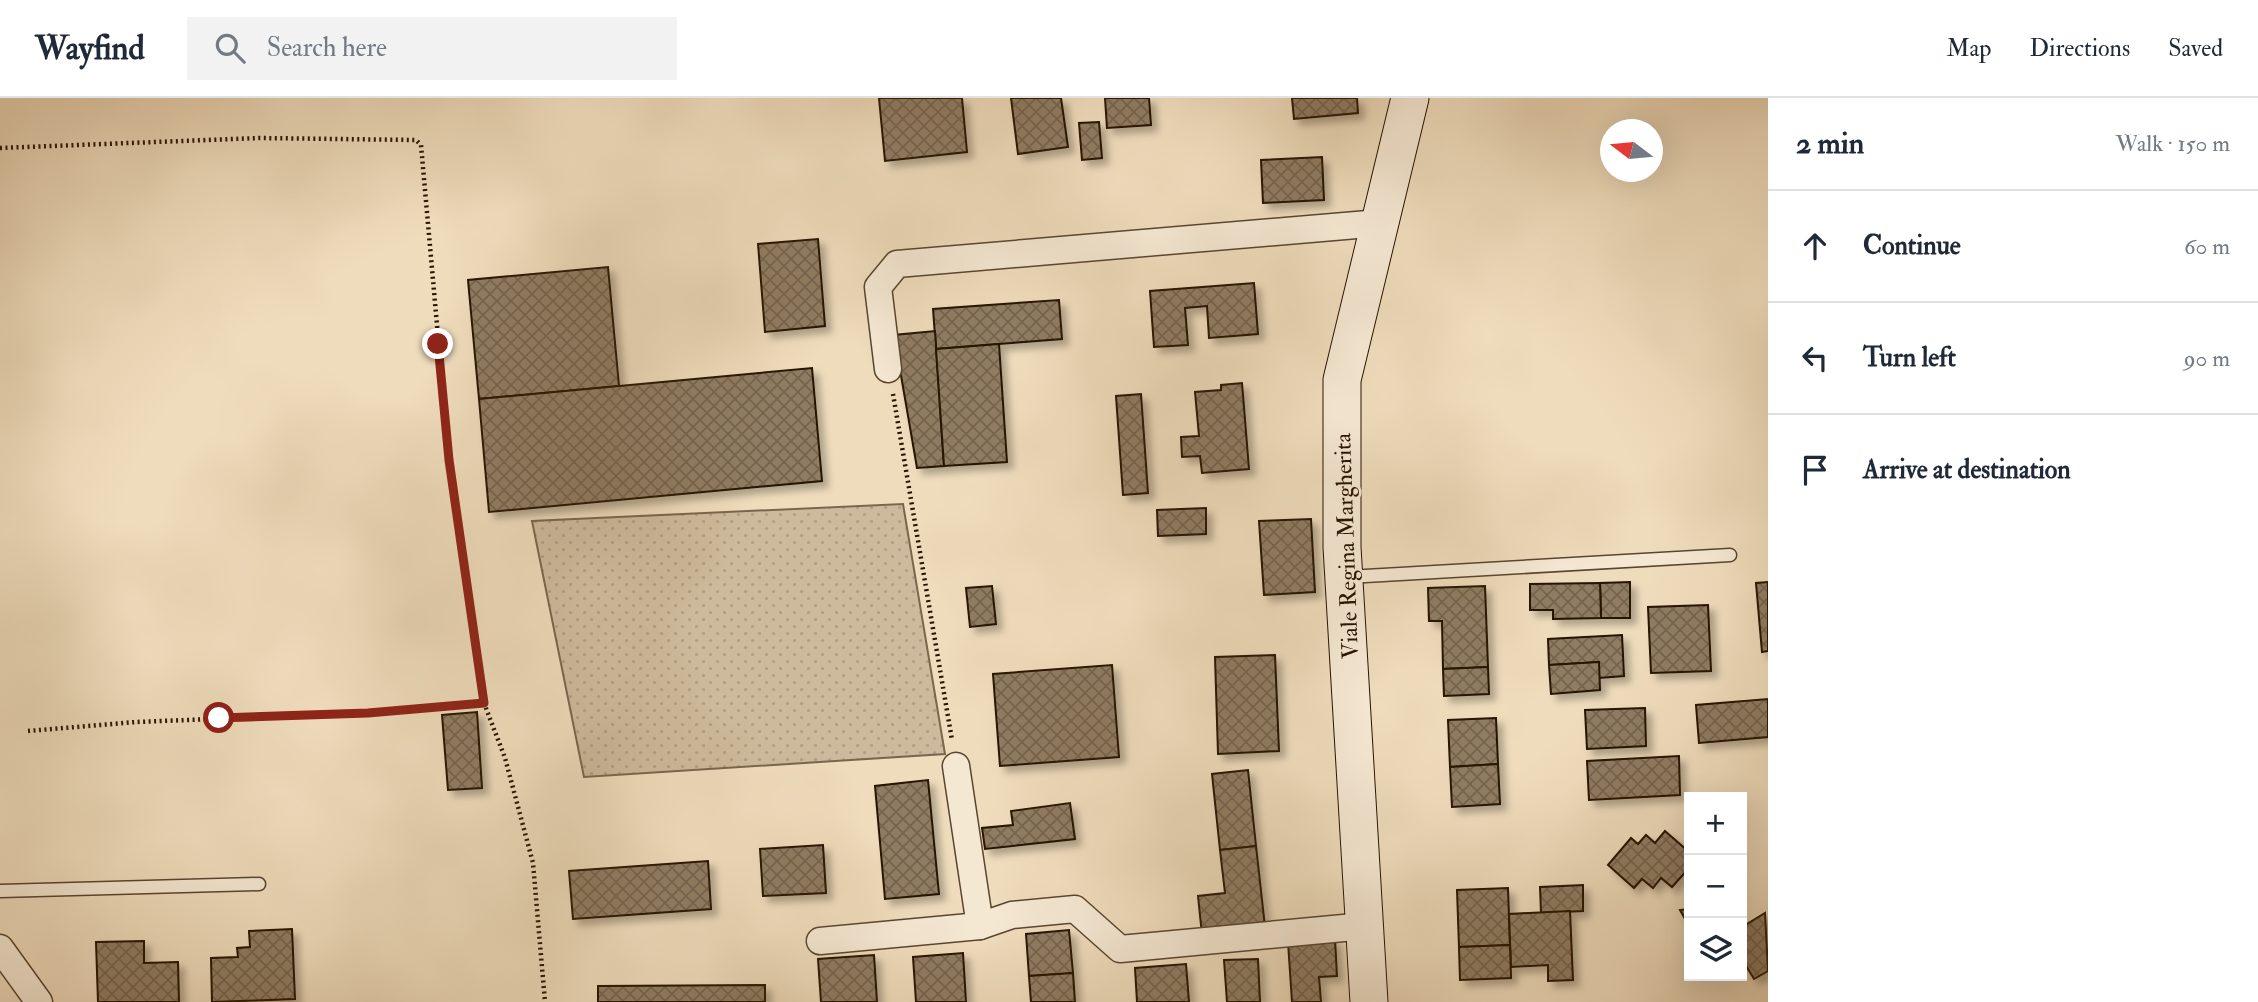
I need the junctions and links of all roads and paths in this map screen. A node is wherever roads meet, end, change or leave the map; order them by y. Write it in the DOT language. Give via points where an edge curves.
graph roads {
  1 [pos="1410,98"];
  2 [pos="0,148"];
  3 [pos="1380,223"];
  4 [pos="888,369"];
  5 [pos="1730,555"];
  6 [pos="1344,578"];
  7 [pos="484,703"];
  8 [pos="28,732"];
  9 [pos="956,765"];
  10 [pos="259,884"];
  11 [pos="0,891"];
  12 [pos="980,926"];
  13 [pos="1365,926"];
  14 [pos="820,941"];
  15 [pos="0,948"];
  16 [pos="39,1002"];
  17 [pos="545,1002"];
  18 [pos="1370,1002"];
  1 -- 3 [label="street, Viale Regina Margherita"];
  2 -- 7 [label="path" via="259,138 416,140 421,145 449,460"];
  3 -- 4 [label="street" via="897,264 878,287"];
  3 -- 6 [label="street, Viale Regina Margherita" via="1342,380"];
  4 -- 9 [label="path"];
  5 -- 6 [label="lane"];
  6 -- 13 [label="street, Viale Regina Margherita"];
  7 -- 8 [label="path"];
  7 -- 17 [label="path" via="505,758 533,863"];
  9 -- 12 [label="street"];
  10 -- 11 [label="lane"];
  12 -- 13 [label="street" via="1012,915 1075,909 1120,949"];
  12 -- 14 [label="street"];
  13 -- 18 [label="street, Viale Regina Margherita"];
  15 -- 16 [label="street"];
}
